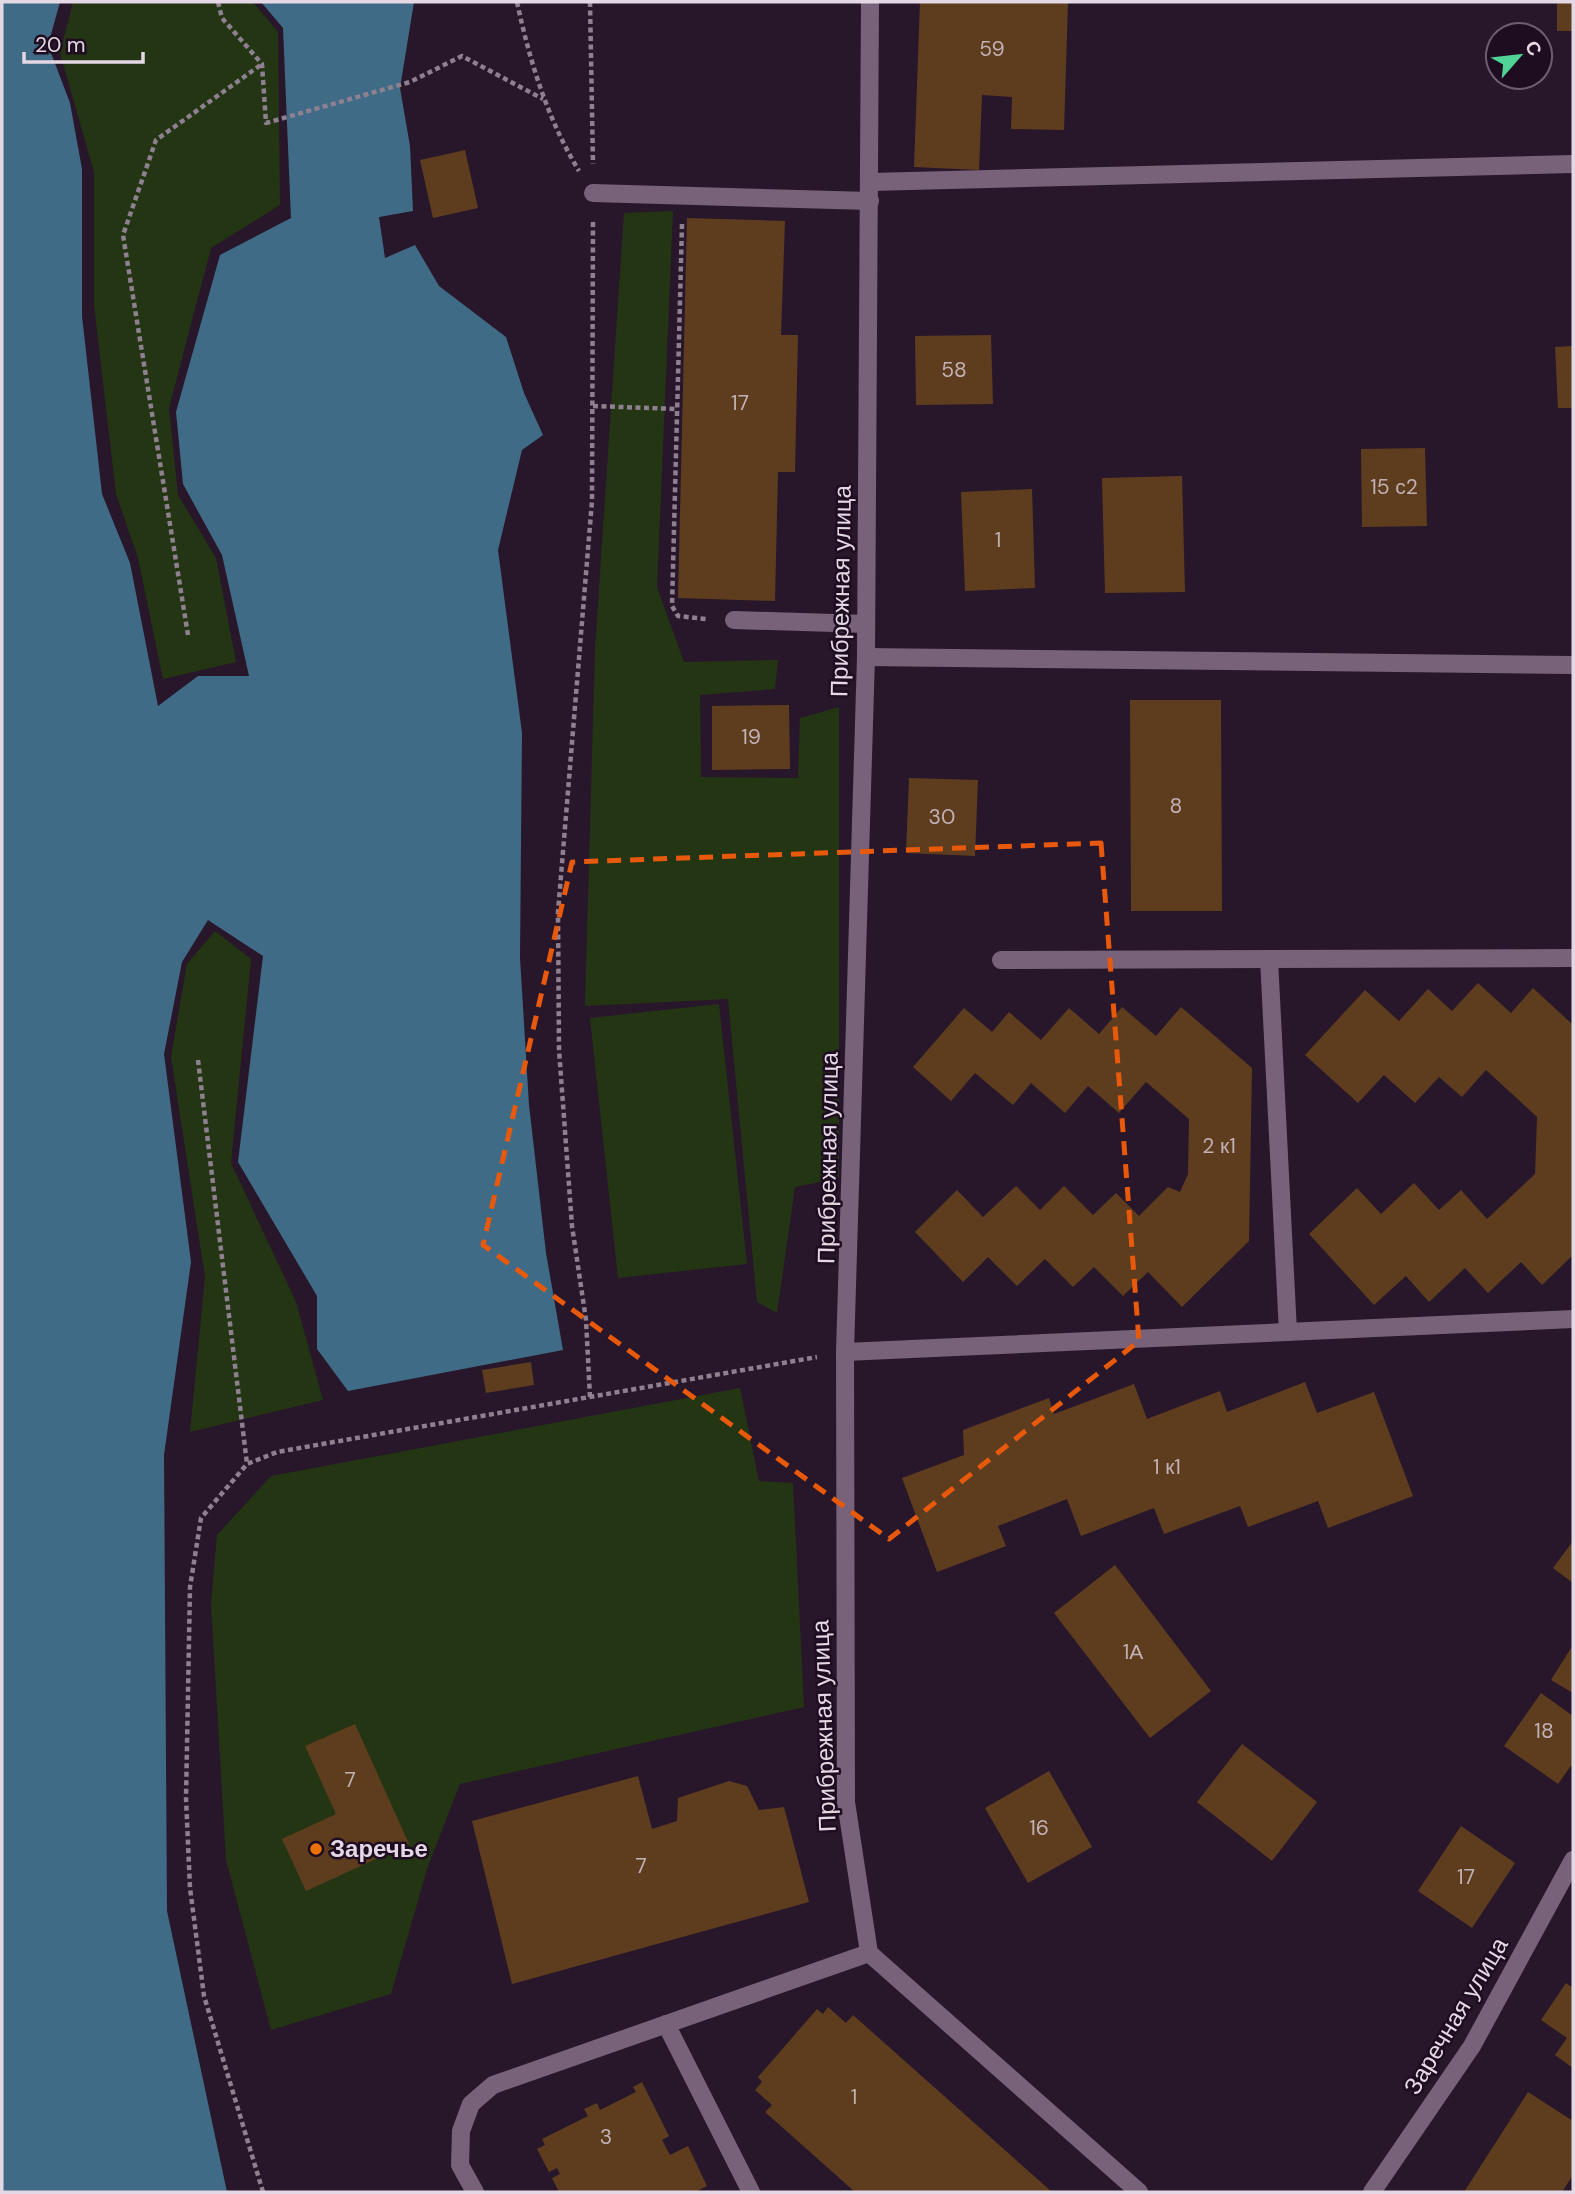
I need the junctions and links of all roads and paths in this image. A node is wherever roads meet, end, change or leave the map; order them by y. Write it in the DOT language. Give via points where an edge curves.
graph roads {
  1 [pos="218,2"];
  2 [pos="517,2"];
  3 [pos="590,2"];
  4 [pos="870,2"];
  5 [pos="262,64"];
  6 [pos="543,99"];
  7 [pos="1573,164"];
  8 [pos="870,191"];
  9 [pos="593,193"];
  10 [pos="682,195"];
  11 [pos="593,406"];
  12 [pos="677,409"];
  13 [pos="734,620"];
  14 [pos="866,624"];
  15 [pos="188,635"];
  16 [pos="866,657"];
  17 [pos="1573,665"];
  18 [pos="1573,958"];
  19 [pos="1001,960"];
  20 [pos="1269,960"];
  21 [pos="198,1060"];
  22 [pos="1573,1319"];
  23 [pos="1289,1332"];
  24 [pos="845,1352"];
  25 [pos="590,1397"];
  26 [pos="247,1464"];
  27 [pos="1573,1860"];
  28 [pos="869,1953"];
  29 [pos="666,2024"];
  30 [pos="263,2192"];
  31 [pos="475,2192"];
  32 [pos="751,2192"];
  33 [pos="1139,2192"];
  34 [pos="1372,2192"];
  1 -- 5 [label="path" via="222,18"];
  2 -- 6 [label="path"];
  3 -- 9 [label="path"];
  4 -- 8 [label="street, Прибрежная улица"];
  5 -- 6 [label="path" via="266,123 410,82 462,56"];
  5 -- 15 [label="path" via="156,140 123,235"];
  6 -- 9 [label="path" via="560,139"];
  7 -- 8 [label="street"];
  8 -- 10 [label="street"];
  8 -- 14 [label="street, Прибрежная улица"];
  9 -- 10 [label="street"];
  9 -- 11 [label="path"];
  10 -- 12 [label="path"];
  11 -- 12 [label="path"];
  11 -- 25 [label="path" via="592,501 558,912 559,1050"];
  12 -- 13 [label="path" via="672,606 686,619"];
  13 -- 14 [label="street"];
  14 -- 16 [label="street, Прибрежная улица"];
  16 -- 17 [label="street"];
  16 -- 24 [label="street, Прибрежная улица"];
  18 -- 20 [label="street"];
  19 -- 20 [label="street"];
  20 -- 23 [label="street"];
  21 -- 26 [label="path"];
  22 -- 23 [label="street"];
  23 -- 24 [label="street"];
  24 -- 25 [label="path"];
  24 -- 28 [label="street, Прибрежная улица" via="846,1802"];
  25 -- 26 [label="path" via="277,1452"];
  26 -- 30 [label="path" via="201,1517 190,1587 186,1798 190,1888 204,1996"];
  27 -- 34 [label="street, Заречная улица" via="1472,2046"];
  28 -- 29 [label="street"];
  28 -- 33 [label="street"];
  29 -- 31 [label="street" via="493,2085 471,2104 461,2131 460,2165"];
  29 -- 32 [label="street"];
}
